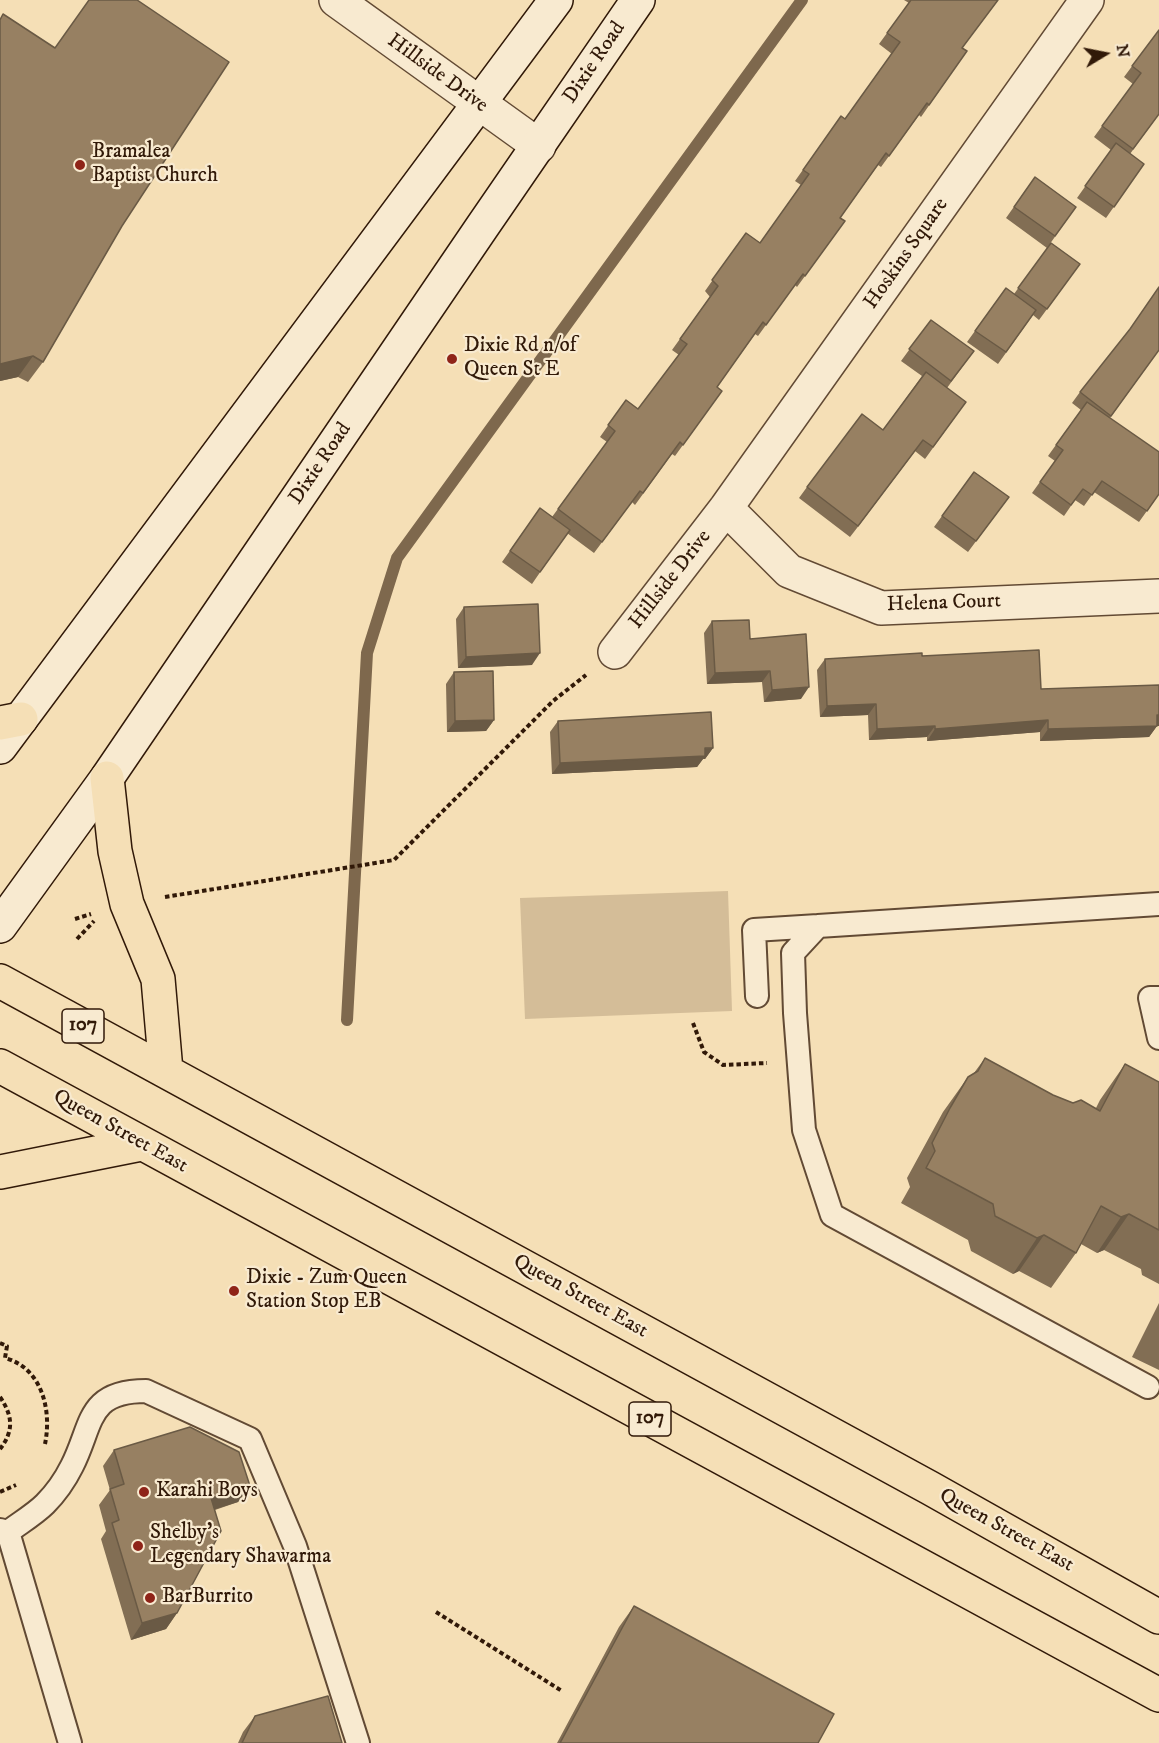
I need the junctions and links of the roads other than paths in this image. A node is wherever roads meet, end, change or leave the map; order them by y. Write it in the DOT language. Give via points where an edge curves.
graph roads {
  1 [pos="336,0"];
  2 [pos="556,0"];
  3 [pos="638,0"];
  4 [pos="1087,0"];
  5 [pos="479,104"];
  6 [pos="539,146"];
  7 [pos="726,508"];
  8 [pos="1159,596"];
  9 [pos="615,652"];
  10 [pos="10,721"];
  11 [pos="0,747"];
  12 [pos="107,778"];
  13 [pos="1159,904"];
  14 [pos="0,926"];
  15 [pos="818,926"];
  16 [pos="0,981"];
  17 [pos="757,996"];
  18 [pos="1159,998"];
  19 [pos="1159,1038"];
  20 [pos="0,1066"];
  21 [pos="166,1071"];
  22 [pos="141,1144"];
  23 [pos="0,1172"];
  24 [pos="1148,1388"];
  25 [pos="4,1531"];
  26 [pos="1159,1617"];
  27 [pos="1159,1695"];
  28 [pos="70,1743"];
  29 [pos="358,1743"];
  1 -- 5 [label="main road, Hillside Drive"];
  2 -- 5 [label="main road"];
  3 -- 6 [label="main road, Dixie Road"];
  4 -- 7 [label="main road, Hoskins Square"];
  5 -- 6 [label="main road, Hillside Drive"];
  5 -- 10 [label="main road"];
  6 -- 12 [label="main road, Dixie Road"];
  7 -- 8 [label="main road, Helena Court" via="789,571 881,608"];
  7 -- 9 [label="main road, Hillside Drive"];
  10 -- 11 [label="main road"];
  12 -- 14 [label="main road, Dixie Road"];
  12 -- 21 [label="main road" via="115,851 127,904 158,979"];
  13 -- 15 [label="lane"];
  15 -- 17 [label="lane" via="754,930"];
  15 -- 24 [label="lane" via="793,953 804,1130 832,1215"];
  16 -- 21 [label="main road, Queen Street East / 107"];
  18 -- 19 [label="lane" via="1150,998"];
  20 -- 22 [label="main road, Queen Street East / 107"];
  21 -- 26 [label="main road, Queen Street East / 107"];
  22 -- 23 [label="main road"];
  22 -- 27 [label="main road, Queen Street East / 107"];
  25 -- 28 [label="lane"];
  25 -- 29 [label="lane" via="45,1504 72,1466 98,1408 128,1391 146,1392 250,1439 295,1546"];
}
